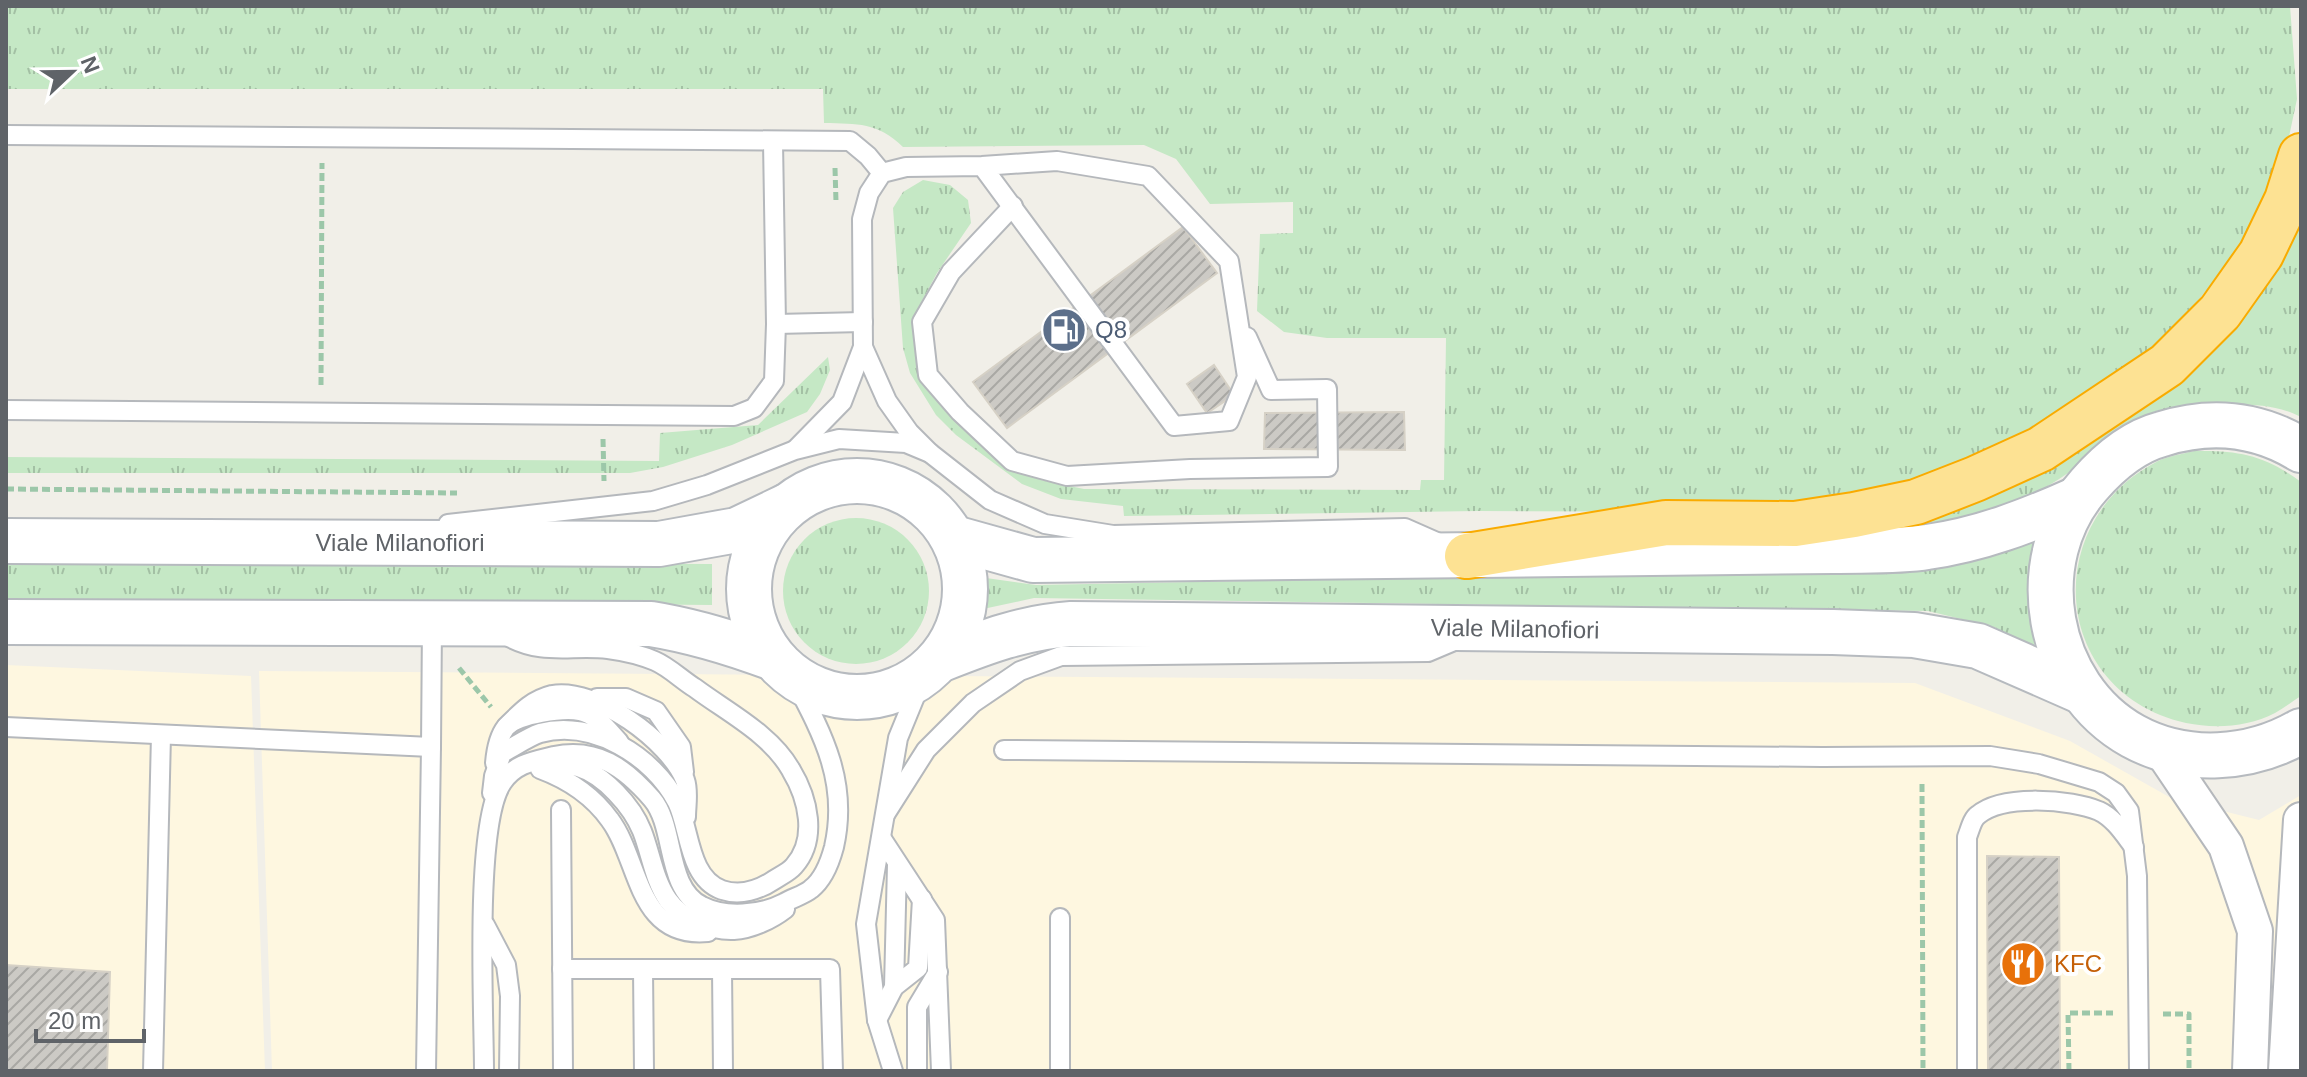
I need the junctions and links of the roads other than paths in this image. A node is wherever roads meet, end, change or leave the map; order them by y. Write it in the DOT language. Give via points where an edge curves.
graph roads {
  1 [pos="6,135"];
  2 [pos="773,142"];
  3 [pos="2301,156"];
  4 [pos="982,166"];
  5 [pos="882,173"];
  6 [pos="1013,206"];
  7 [pos="1237,316"];
  8 [pos="863,322"];
  9 [pos="776,324"];
  10 [pos="863,347"];
  11 [pos="6,410"];
  12 [pos="795,450"];
  13 [pos="2301,450"];
  14 [pos="930,453"];
  15 [pos="2075,500"];
  16 [pos="787,506"];
  17 [pos="6,513"];
  18 [pos="954,538"];
  19 [pos="6,541"];
  20 [pos="137,542"];
  21 [pos="288,543"];
  22 [pos="1467,556"];
  23 [pos="6,622"];
  24 [pos="432,623"];
  25 [pos="1482,628"];
  26 [pos="476,642"];
  27 [pos="782,667"];
  28 [pos="932,668"];
  29 [pos="2083,692"];
  30 [pos="507,726"];
  31 [pos="6,727"];
  32 [pos="2301,731"];
  33 [pos="161,735"];
  34 [pos="621,744"];
  35 [pos="431,747"];
  36 [pos="2159,747"];
  37 [pos="1004,750"];
  38 [pos="522,763"];
  39 [pos="494,776"];
  40 [pos="490,809"];
  41 [pos="561,810"];
  42 [pos="886,813"];
  43 [pos="2301,820"];
  44 [pos="882,839"];
  45 [pos="687,840"];
  46 [pos="2135,849"];
  47 [pos="897,865"];
  48 [pos="812,889"];
  49 [pos="922,899"];
  50 [pos="1060,918"];
  51 [pos="484,922"];
  52 [pos="562,969"];
  53 [pos="643,969"];
  54 [pos="722,969"];
  55 [pos="938,972"];
  56 [pos="894,987"];
  57 [pos="877,1020"];
  58 [pos="2291,1061"];
  59 [pos="153,1071"];
  60 [pos="426,1071"];
  61 [pos="484,1071"];
  62 [pos="509,1071"];
  63 [pos="563,1071"];
  64 [pos="644,1071"];
  65 [pos="723,1071"];
  66 [pos="833,1071"];
  67 [pos="893,1071"];
  68 [pos="917,1071"];
  69 [pos="941,1071"];
  70 [pos="1060,1071"];
  71 [pos="1967,1071"];
  72 [pos="2139,1071"];
  73 [pos="2250,1071"];
  1 -- 2 [label="lane"];
  2 -- 5 [label="lane" via="850,141"];
  2 -- 9 [label="lane"];
  3 -- 22 [label="highway" via="2261,254 2220,312 2167,365 2041,449 1916,502 1854,515 1795,524 1666,523"];
  4 -- 5 [label="lane" via="906,167"];
  4 -- 6 [label="lane"];
  4 -- 7 [label="lane" via="1057,161 1148,176 1229,261"];
  5 -- 8 [label="lane" via="862,219"];
  6 -- 7 [label="lane" via="1174,426 1229,421 1247,377"];
  6 -- 7 [label="lane" via="951,272 922,322 928,375 1012,461 1067,476 1328,467 1327,389 1271,390"];
  8 -- 9 [label="lane"];
  8 -- 10 [label="lane"];
  9 -- 11 [label="lane" via="774,381 754,408 734,416"];
  10 -- 12 [label="lane" via="842,402"];
  10 -- 14 [label="lane" via="887,401"];
  12 -- 14 [label="lane" via="839,439 874,439"];
  12 -- 21 [label="lane" via="653,501"];
  13 -- 15 [label="main road, Viale Milanofiori" via="2260,430 2189,426 2148,438 2109,462"];
  14 -- 22 [label="lane" via="990,500 1045,524 1113,535 1405,528"];
  15 -- 22 [label="main road, Viale Milanofiori" via="1983,535 1925,547"];
  15 -- 29 [label="main road, Viale Milanofiori" via="2051,564 2049,596 2053,628"];
  16 -- 18 [label="main road" via="820,486 859,480 897,487 930,508"];
  16 -- 21 [label="main road, Viale Milanofiori" via="737,530 659,544"];
  16 -- 27 [label="main road" via="765,531 752,562 749,596 756,629"];
  17 -- 20 [label="main road"];
  18 -- 22 [label="main road, Viale Milanofiori" via="1033,560"];
  18 -- 28 [label="main road" via="966,579 962,622"];
  19 -- 20 [label="main road, Viale Milanofiori"];
  20 -- 21 [label="main road, Viale Milanofiori"];
  23 -- 24 [label="main road"];
  24 -- 26 [label="main road"];
  24 -- 35 [label="lane"];
  25 -- 28 [label="main road, Viale Milanofiori" via="1071,624 995,638"];
  25 -- 29 [label="main road, Viale Milanofiori" via="1914,635 1978,646"];
  25 -- 42 [label="lane" via="1428,652 1061,656 1020,671 973,703 926,750"];
  26 -- 27 [label="main road" via="651,624 717,638"];
  26 -- 45 [label="lane" via="606,649 657,661 768,741 801,787 809,828 806,847 793,867 762,888 720,890 700,871"];
  27 -- 28 [label="main road" via="823,693 858,699 892,693"];
  27 -- 48 [label="lane" via="817,723 834,767 838,828 830,864"];
  28 -- 42 [label="lane" via="898,738"];
  29 -- 36 [label="main road, Viale Milanofiori" via="2107,717"];
  30 -- 34 [label="lane" via="539,712 581,711 601,722"];
  30 -- 39 [label="lane" via="496,746"];
  30 -- 45 [label="lane" via="528,704 554,695 626,698 656,711 681,747"];
  31 -- 33 [label="lane"];
  32 -- 36 [label="main road, Viale Milanofiori" via="2279,744 2239,755 2197,755"];
  33 -- 35 [label="lane"];
  33 -- 59 [label="lane"];
  34 -- 39 [label="lane" via="577,731 540,733 502,753"];
  34 -- 45 [label="lane" via="663,778 679,805"];
  35 -- 60 [label="lane"];
  36 -- 73 [label="street, Viale Milanofiori" via="2226,846 2255,931"];
  37 -- 46 [label="lane" via="1990,756 2099,782 2129,811"];
  38 -- 40 [label="lane" via="502,782"];
  38 -- 48 [label="lane" via="568,753 601,757 634,779 656,803 678,881 700,906 735,914 778,906"];
  38 -- 48 [label="lane" via="573,784 609,817 647,904 670,925 697,933 734,930 772,919"];
  39 -- 40 [label="lane"];
  40 -- 51 [label="lane"];
  41 -- 52 [label="lane"];
  42 -- 44 [label="lane"];
  43 -- 58 [label="street"];
  44 -- 47 [label="lane"];
  44 -- 57 [label="lane" via="866,924"];
  46 -- 71 [label="lane" via="2101,812 2072,803 2016,801 1975,816 1967,837"];
  46 -- 72 [label="lane"];
  47 -- 49 [label="lane"];
  47 -- 56 [label="lane"];
  49 -- 55 [label="lane" via="935,920"];
  49 -- 56 [label="lane" via="918,968"];
  50 -- 70 [label="lane"];
  51 -- 61 [label="lane"];
  51 -- 62 [label="lane" via="506,965"];
  52 -- 53 [label="lane"];
  52 -- 63 [label="lane"];
  53 -- 54 [label="lane"];
  53 -- 64 [label="lane"];
  54 -- 65 [label="lane"];
  54 -- 66 [label="lane" via="830,969"];
  55 -- 68 [label="lane" via="917,1007"];
  55 -- 69 [label="lane"];
  56 -- 57 [label="lane"];
  57 -- 67 [label="lane"];
}
